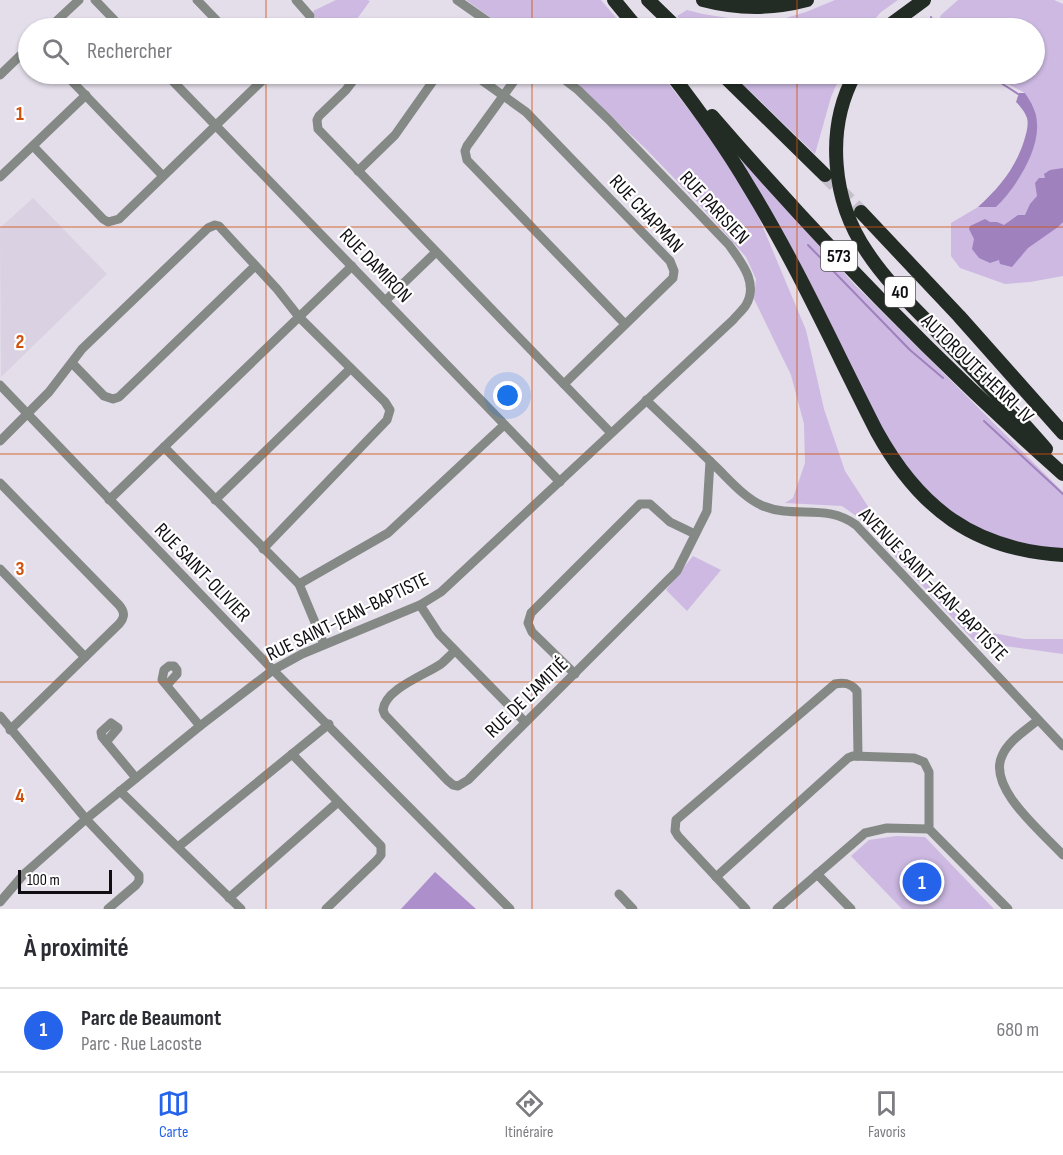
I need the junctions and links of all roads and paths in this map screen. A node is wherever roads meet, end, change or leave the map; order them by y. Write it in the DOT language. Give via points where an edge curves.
graph roads {
  1 [pos="79,0"];
  2 [pos="95,0"];
  3 [pos="196,0"];
  4 [pos="296,0"];
  5 [pos="457,0"];
  6 [pos="614,0"];
  7 [pos="648,0"];
  8 [pos="703,0"];
  9 [pos="807,0"];
  10 [pos="924,0"];
  11 [pos="60,18"];
  12 [pos="112,18"];
  13 [pos="214,18"];
  14 [pos="310,18"];
  15 [pos="483,18"];
  16 [pos="629,18"];
  17 [pos="667,18"];
  18 [pos="900,18"];
  19 [pos="18,58"];
  20 [pos="0,75"];
  21 [pos="75,84"];
  22 [pos="176,84"];
  23 [pos="258,84"];
  24 [pos="350,84"];
  25 [pos="431,84"];
  26 [pos="488,84"];
  27 [pos="512,84"];
  28 [pos="570,84"];
  29 [pos="680,84"];
  30 [pos="682,84"];
  31 [pos="732,84"];
  32 [pos="850,84"];
  33 [pos="86,95"];
  34 [pos="504,95"];
  35 [pos="215,125"];
  36 [pos="33,146"];
  37 [pos="358,171"];
  38 [pos="825,175"];
  39 [pos="163,176"];
  40 [pos="0,177"];
  41 [pos="861,212"];
  42 [pos="436,252"];
  43 [pos="255,266"];
  44 [pos="352,266"];
  45 [pos="385,301"];
  46 [pos="299,317"];
  47 [pos="625,324"];
  48 [pos="72,363"];
  49 [pos="350,369"];
  50 [pos="564,384"];
  51 [pos="0,385"];
  52 [pos="646,400"];
  53 [pos="27,414"];
  54 [pos="504,425"];
  55 [pos="1063,433"];
  56 [pos="611,434"];
  57 [pos="0,441"];
  58 [pos="164,447"];
  59 [pos="710,461"];
  60 [pos="1063,469"];
  61 [pos="1063,474"];
  62 [pos="560,482"];
  63 [pos="0,483"];
  64 [pos="109,500"];
  65 [pos="215,500"];
  66 [pos="695,534"];
  67 [pos="263,549"];
  68 [pos="1063,555"];
  69 [pos="0,569"];
  70 [pos="299,584"];
  71 [pos="420,605"];
  72 [pos="324,644"];
  73 [pos="455,651"];
  74 [pos="85,657"];
  75 [pos="273,670"];
  76 [pos="575,674"];
  77 [pos="167,685"];
  78 [pos="0,716"];
  79 [pos="1038,720"];
  80 [pos="525,722"];
  81 [pos="329,724"];
  82 [pos="200,726"];
  83 [pos="10,730"];
  84 [pos="106,742"];
  85 [pos="1063,746"];
  86 [pos="292,754"];
  87 [pos="858,756"];
  88 [pos="136,778"];
  89 [pos="120,790"];
  90 [pos="338,802"];
  91 [pos="86,819"];
  92 [pos="929,829"];
  93 [pos="178,847"];
  94 [pos="1063,855"];
  95 [pos="817,874"];
  96 [pos="716,877"];
  97 [pos="619,894"];
  98 [pos="229,898"];
  99 [pos="0,902"];
  100 [pos="108,909"];
  101 [pos="241,909"];
  102 [pos="326,909"];
  103 [pos="510,909"];
  104 [pos="633,909"];
  105 [pos="746,909"];
  106 [pos="777,909"];
  107 [pos="851,909"];
  108 [pos="1008,909"];
  1 -- 11 [label="street"];
  2 -- 12 [label="street"];
  3 -- 13 [label="street"];
  4 -- 14 [label="street"];
  5 -- 15 [label="street"];
  6 -- 16 [label="highway"];
  7 -- 17 [label="highway"];
  8 -- 9 [label="highway" via="757,7"];
  10 -- 18 [label="highway"];
  19 -- 20 [label="street"];
  21 -- 33 [label="street"];
  22 -- 35 [label="street, RUE DAMIRON"];
  23 -- 35 [label="street"];
  24 -- 37 [label="street" via="316,120 318,129"];
  25 -- 37 [label="street" via="395,135"];
  26 -- 34 [label="street, RUE CHAPMAN"];
  27 -- 34 [label="street"];
  28 -- 52 [label="street, RUE PARISIEN" via="729,245 749,276 747,304"];
  29 -- 68 [label="highway" via="750,189 877,432 910,483 935,508 973,532 1010,547"];
  30 -- 61 [label="highway, AUTOROUTE HENRI-IV / 573" via="846,264 958,377"];
  31 -- 38 [label="highway"];
  32 -- 60 [label="highway, 40" via="839,119 836,162 841,197 857,236 882,273"];
  33 -- 36 [label="street"];
  33 -- 39 [label="street"];
  34 -- 47 [label="street" via="467,146 467,160"];
  34 -- 47 [label="street, RUE CHAPMAN" via="526,112 673,266 673,278"];
  35 -- 39 [label="street"];
  35 -- 44 [label="street, RUE DAMIRON"];
  36 -- 39 [label="street" via="108,222 119,219"];
  36 -- 40 [label="street"];
  37 -- 42 [label="street"];
  41 -- 55 [label="highway, AUTOROUTE HENRI-IV / 573"];
  42 -- 45 [label="street"];
  42 -- 50 [label="street"];
  43 -- 46 [label="street"];
  43 -- 48 [label="street" via="119,397 104,396"];
  43 -- 48 [label="street" via="222,228 208,228"];
  44 -- 45 [label="street, RUE DAMIRON"];
  44 -- 46 [label="street"];
  45 -- 54 [label="street, RUE DAMIRON"];
  46 -- 49 [label="street"];
  46 -- 58 [label="street"];
  47 -- 50 [label="street, RUE CHAPMAN"];
  48 -- 53 [label="street"];
  49 -- 65 [label="street"];
  49 -- 67 [label="street" via="385,402 390,410 387,420"];
  50 -- 56 [label="street"];
  51 -- 53 [label="street, RUE SAINT-OLIVIER"];
  52 -- 56 [label="street, RUE SAINT-JEAN-BAPTISTE"];
  52 -- 59 [label="street, AVENUE SAINT-JEAN-BAPTISTE"];
  53 -- 57 [label="street"];
  53 -- 64 [label="street, RUE SAINT-OLIVIER"];
  54 -- 62 [label="street, RUE DAMIRON"];
  54 -- 70 [label="street" via="388,533"];
  56 -- 62 [label="street, RUE SAINT-JEAN-BAPTISTE"];
  58 -- 64 [label="street"];
  58 -- 65 [label="street"];
  59 -- 66 [label="street, RUE DE L'AMITIÉ" via="707,511"];
  59 -- 79 [label="street, AVENUE SAINT-JEAN-BAPTISTE" via="762,505 782,511 829,512 856,525"];
  62 -- 71 [label="street, RUE SAINT-JEAN-BAPTISTE" via="441,592"];
  63 -- 74 [label="street" via="123,610 123,620"];
  64 -- 75 [label="street, RUE SAINT-OLIVIER"];
  65 -- 67 [label="street"];
  66 -- 76 [label="street, RUE DE L'AMITIÉ" via="677,571"];
  66 -- 76 [label="street" via="670,522 650,504 640,504 531,613 528,623 532,632"];
  67 -- 70 [label="street"];
  69 -- 74 [label="street"];
  70 -- 72 [label="street"];
  71 -- 72 [label="street, RUE SAINT-JEAN-BAPTISTE"];
  71 -- 73 [label="street"];
  72 -- 75 [label="street, RUE SAINT-JEAN-BAPTISTE"];
  73 -- 80 [label="street"];
  73 -- 80 [label="street, RUE DE L'AMITIÉ" via="402,686 386,701 383,710 447,780 453,785 463,784"];
  74 -- 83 [label="street"];
  75 -- 81 [label="street, RUE SAINT-OLIVIER"];
  75 -- 82 [label="street, RUE SAINT-JEAN-BAPTISTE"];
  76 -- 80 [label="street, RUE DE L'AMITIÉ"];
  77 -- 82 [label="street"];
  78 -- 83 [label="street"];
  79 -- 85 [label="street, AVENUE SAINT-JEAN-BAPTISTE"];
  79 -- 94 [label="street" via="1003,754 999,776 1010,798"];
  81 -- 86 [label="street"];
  81 -- 103 [label="street, RUE SAINT-OLIVIER"];
  82 -- 88 [label="street, RUE SAINT-JEAN-BAPTISTE"];
  83 -- 91 [label="street"];
  84 -- 88 [label="street"];
  86 -- 90 [label="street"];
  86 -- 93 [label="street"];
  87 -- 92 [label="street" via="914,758 924,762 929,772"];
  87 -- 96 [label="street" via="848,758"];
  87 -- 96 [label="street" via="857,691 845,683 835,684 676,820 678,836"];
  88 -- 89 [label="street, RUE SAINT-JEAN-BAPTISTE"];
  89 -- 91 [label="street, RUE SAINT-JEAN-BAPTISTE"];
  89 -- 93 [label="street"];
  90 -- 98 [label="street"];
  90 -- 102 [label="street" via="378,840 382,851"];
  91 -- 99 [label="street, RUE SAINT-JEAN-BAPTISTE" via="24,874"];
  91 -- 100 [label="street" via="139,877 136,885"];
  92 -- 95 [label="street" via="887,828 864,833"];
  92 -- 108 [label="street"];
  93 -- 98 [label="street"];
  95 -- 106 [label="street"];
  95 -- 107 [label="street"];
  96 -- 105 [label="street"];
  97 -- 104 [label="street"];
  98 -- 101 [label="street"];
}
